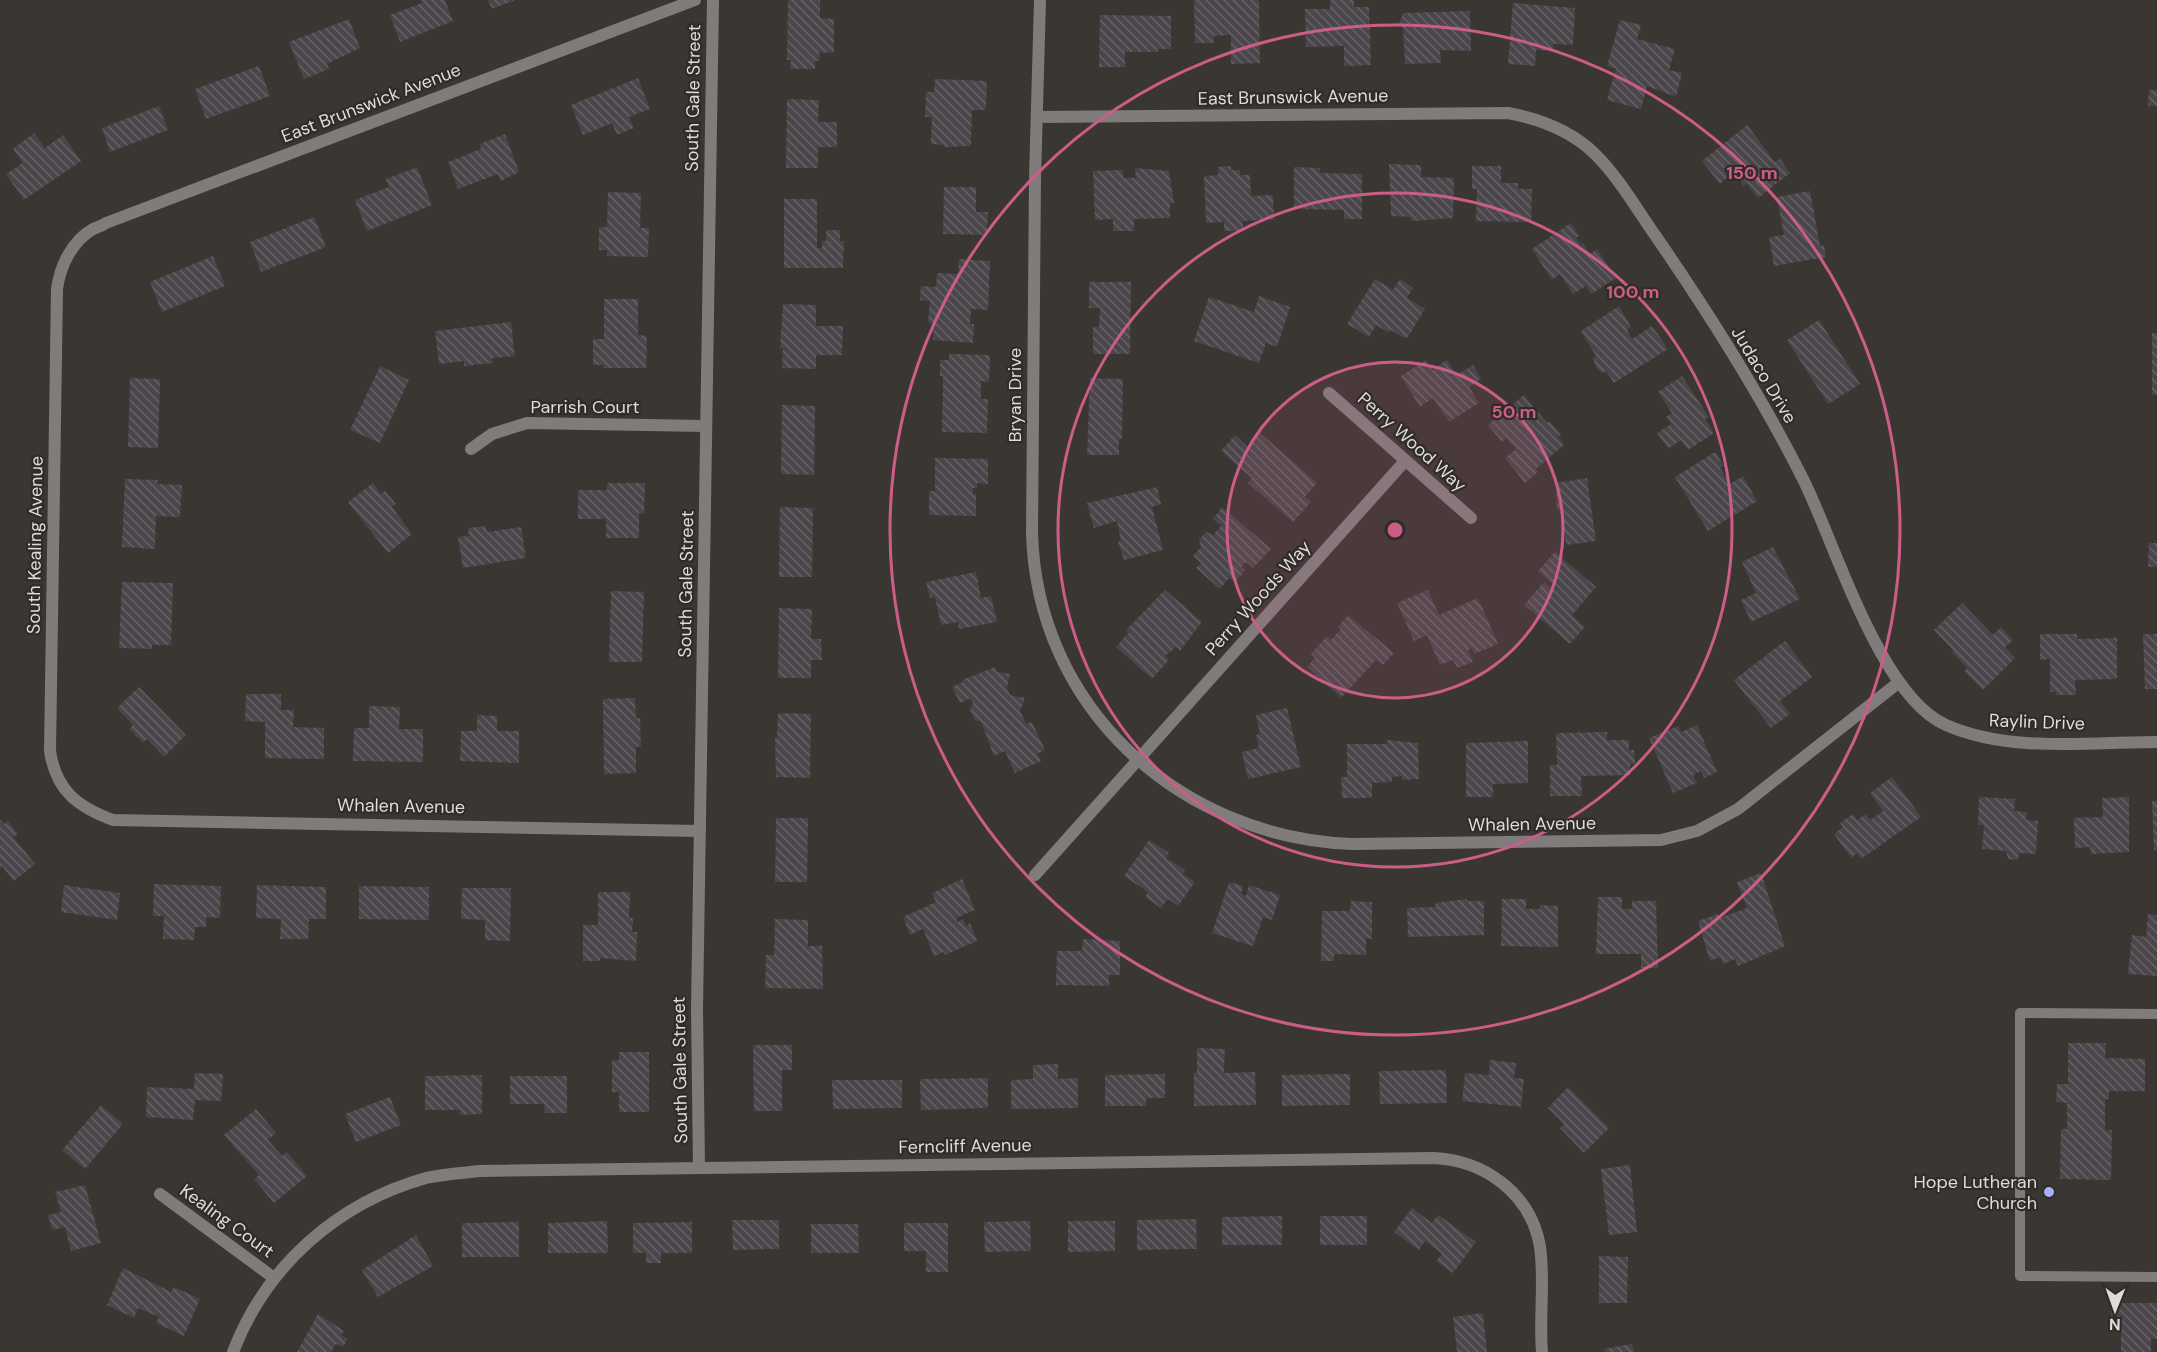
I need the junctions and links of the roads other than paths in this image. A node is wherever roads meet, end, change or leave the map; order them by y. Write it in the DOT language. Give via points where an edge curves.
graph roads {
  1 [pos="695,0"];
  2 [pos="712,0"];
  3 [pos="1040,0"];
  4 [pos="1038,117"];
  5 [pos="1547,123"];
  6 [pos="69,254"];
  7 [pos="1329,393"];
  8 [pos="706,426"];
  9 [pos="471,449"];
  10 [pos="1405,461"];
  11 [pos="1471,518"];
  12 [pos="1898,683"];
  13 [pos="2157,742"];
  14 [pos="1139,759"];
  15 [pos="103,816"];
  16 [pos="700,831"];
  17 [pos="1035,875"];
  18 [pos="2157,1014"];
  19 [pos="699,1168"];
  20 [pos="160,1194"];
  21 [pos="2157,1277"];
  22 [pos="274,1278"];
  23 [pos="232,1352"];
  24 [pos="1542,1352"];
  1 -- 6 [label="street, East Brunswick Avenue" via="106,223 85,236"];
  2 -- 8 [label="street, South Gale Street"];
  3 -- 4 [label="street, Bryan Drive"];
  4 -- 5 [label="street, East Brunswick Avenue" via="1497,113"];
  4 -- 14 [label="street, Bryan Drive" via="1032,532 1036,582 1053,644 1077,690 1108,731"];
  5 -- 12 [label="street, Judaco Drive" via="1596,154 1677,267 1803,480 1880,653"];
  6 -- 15 [label="street, South Kealing Avenue" via="57,289 51,751 55,771 66,792 82,807"];
  7 -- 10 [label="street, Perry Wood Way"];
  8 -- 9 [label="street, Parrish Court" via="527,423 492,434"];
  8 -- 16 [label="street, South Gale Street"];
  10 -- 11 [label="street, Perry Wood Way"];
  10 -- 14 [label="street, Perry Woods Way"];
  12 -- 13 [label="street, Raylin Drive" via="1923,710 1970,736 2001,742"];
  12 -- 14 [label="street, Whalen Avenue" via="1738,809 1697,831 1661,840 1353,844 1310,841 1258,829 1218,813 1172,787"];
  14 -- 17 [label="street, Perry Woods Way"];
  15 -- 16 [label="street, Whalen Avenue" via="113,820"];
  16 -- 19 [label="street, South Gale Street"];
  18 -- 21 [label="lane" via="2020,1013 2020,1276"];
  19 -- 22 [label="street, Ferncliff Avenue" via="480,1171 428,1178 351,1209 309,1240"];
  19 -- 24 [label="street, Ferncliff Avenue" via="1433,1158 1464,1162 1510,1189 1533,1225 1541,1255"];
  20 -- 22 [label="street, Kealing Court"];
  22 -- 23 [label="street"];
}
